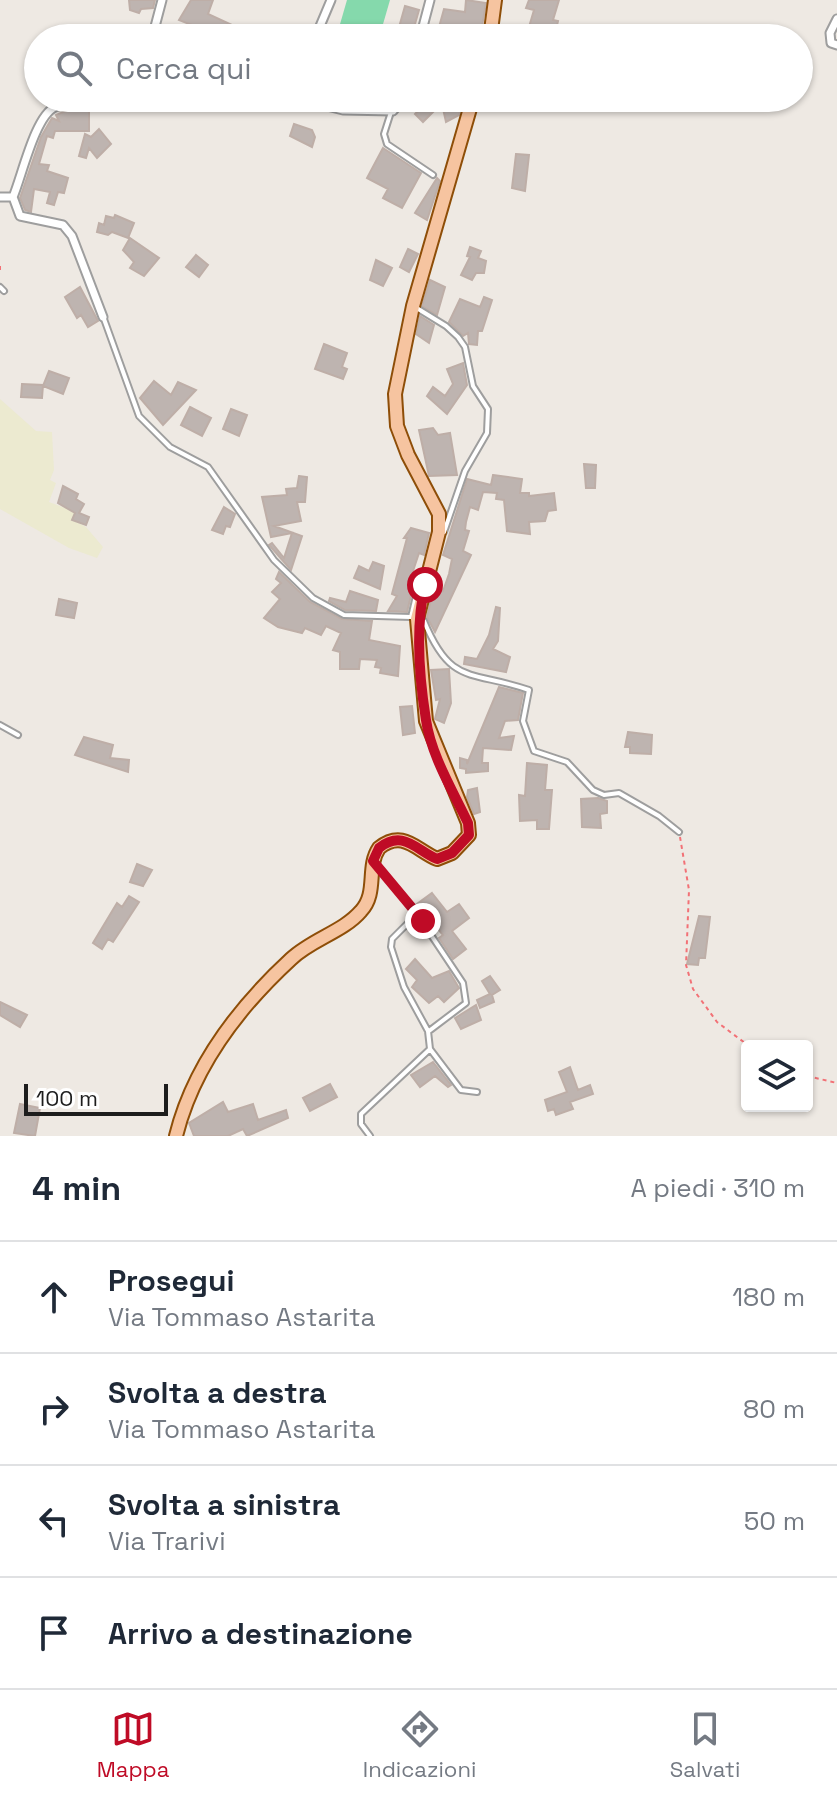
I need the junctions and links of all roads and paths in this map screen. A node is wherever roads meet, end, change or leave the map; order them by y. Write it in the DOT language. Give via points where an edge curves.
graph roads {
  1 [pos="162,0"];
  2 [pos="331,0"];
  3 [pos="430,0"];
  4 [pos="495,0"];
  5 [pos="837,19"];
  6 [pos="156,24"];
  7 [pos="321,24"];
  8 [pos="424,24"];
  9 [pos="493,24"];
  10 [pos="837,45"];
  11 [pos="49,112"];
  12 [pos="391,112"];
  13 [pos="469,112"];
  14 [pos="433,175"];
  15 [pos="0,197"];
  16 [pos="13,197"];
  17 [pos="0,266"];
  18 [pos="0,272"];
  19 [pos="413,306"];
  20 [pos="103,317"];
  21 [pos="435,549"];
  22 [pos="427,576"];
  23 [pos="417,619"];
  24 [pos="0,725"];
  25 [pos="18,735"];
  26 [pos="679,832"];
  27 [pos="373,861"];
  28 [pos="417,914"];
  29 [pos="428,1031"];
  30 [pos="741,1040"];
  31 [pos="430,1049"];
  32 [pos="813,1077"];
  33 [pos="837,1083"];
  34 [pos="477,1092"];
  35 [pos="176,1136"];
  36 [pos="370,1136"];
  1 -- 6 [label="street"];
  2 -- 7 [label="street"];
  3 -- 8 [label="street"];
  4 -- 9 [label="main road"];
  5 -- 10 [label="street" via="830,33 831,43"];
  11 -- 16 [label="street" via="41,118"];
  12 -- 14 [label="lane" via="384,134 387,144"];
  13 -- 19 [label="main road"];
  15 -- 16 [label="street"];
  16 -- 20 [label="street" via="20,216 63,225 72,236"];
  17 -- 18 [label="path"];
  19 -- 21 [label="main road" via="395,394 397,426 439,514"];
  19 -- 21 [label="lane" via="458,337 478,399 488,409 487,433 465,471"];
  20 -- 22 [label="lane" via="139,416 170,447 208,467 274,560 322,605 357,618 411,617 421,575"];
  21 -- 22 [label="main road"];
  22 -- 23 [label="main road"];
  23 -- 26 [label="lane" via="424,621 456,672 529,690 523,721 534,751 567,762 593,790 619,793"];
  23 -- 27 [label="main road" via="426,721 469,835 452,853 437,859 400,839 379,848"];
  24 -- 25 [label="lane"];
  26 -- 30 [label="path" via="689,890 686,965 693,989 717,1022"];
  27 -- 28 [label="lane"];
  27 -- 35 [label="main road" via="370,900 361,912 291,958 208,1055"];
  28 -- 29 [label="lane" via="392,939 392,955"];
  28 -- 29 [label="lane" via="466,995 460,1009"];
  29 -- 31 [label="lane"];
  31 -- 34 [label="lane" via="461,1090"];
  31 -- 36 [label="lane" via="361,1114"];
  32 -- 33 [label="path"];
}
